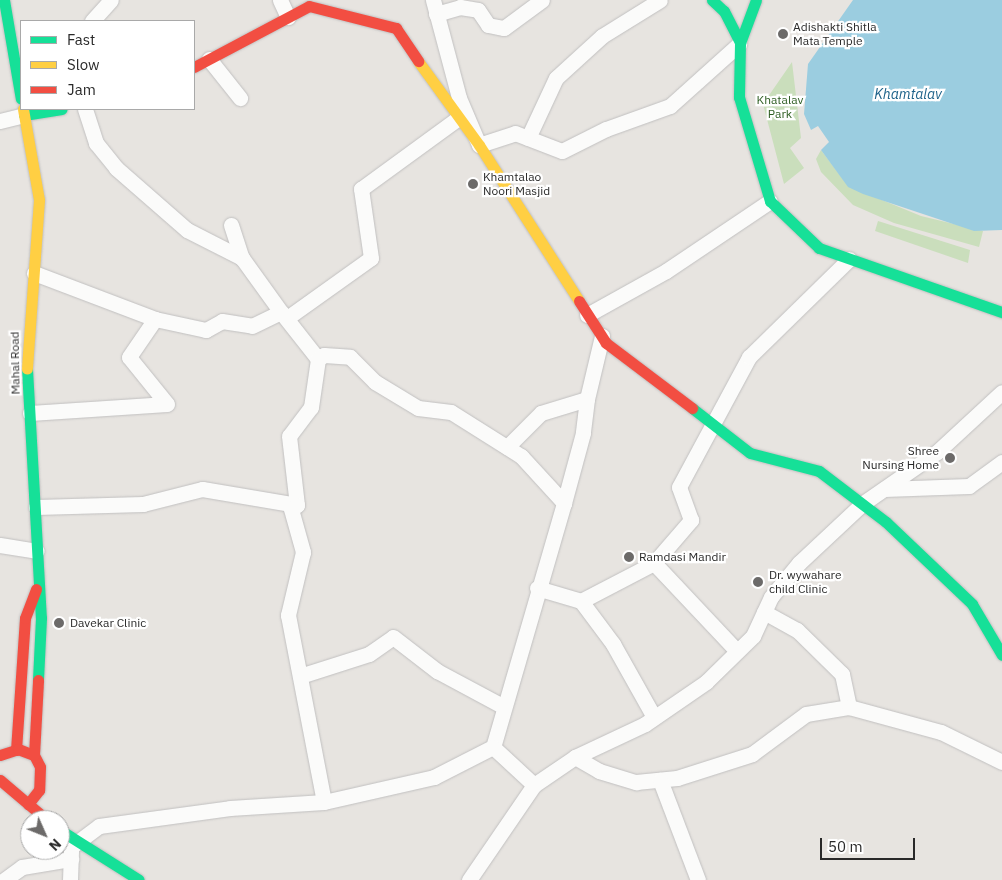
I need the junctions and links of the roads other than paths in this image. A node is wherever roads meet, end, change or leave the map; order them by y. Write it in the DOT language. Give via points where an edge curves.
graph roads {
  1 [pos="4,0"];
  2 [pos="111,0"];
  3 [pos="280,0"];
  4 [pos="542,0"];
  5 [pos="660,0"];
  6 [pos="712,0"];
  7 [pos="756,0"];
  8 [pos="435,7"];
  9 [pos="288,17"];
  10 [pos="93,20"];
  11 [pos="740,43"];
  12 [pos="209,59"];
  13 [pos="195,66"];
  14 [pos="20,93"];
  15 [pos="240,98"];
  16 [pos="49,110"];
  17 [pos="85,110"];
  18 [pos="23,112"];
  19 [pos="457,119"];
  20 [pos="0,122"];
  21 [pos="528,138"];
  22 [pos="479,145"];
  23 [pos="770,202"];
  24 [pos="231,225"];
  25 [pos="242,258"];
  26 [pos="849,260"];
  27 [pos="34,273"];
  28 [pos="1002,312"];
  29 [pos="284,315"];
  30 [pos="587,315"];
  31 [pos="155,319"];
  32 [pos="602,336"];
  33 [pos="318,359"];
  34 [pos="1002,392"];
  35 [pos="587,399"];
  36 [pos="30,412"];
  37 [pos="710,425"];
  38 [pos="507,447"];
  39 [pos="1002,462"];
  40 [pos="884,489"];
  41 [pos="564,503"];
  42 [pos="862,504"];
  43 [pos="297,505"];
  44 [pos="36,507"];
  45 [pos="0,545"];
  46 [pos="37,551"];
  47 [pos="654,563"];
  48 [pos="537,588"];
  49 [pos="36,589"];
  50 [pos="581,601"];
  51 [pos="764,612"];
  52 [pos="996,631"];
  53 [pos="737,651"];
  54 [pos="1002,655"];
  55 [pos="300,676"];
  56 [pos="848,706"];
  57 [pos="504,707"];
  58 [pos="654,717"];
  59 [pos="493,747"];
  60 [pos="16,750"];
  61 [pos="0,755"];
  62 [pos="34,755"];
  63 [pos="576,757"];
  64 [pos="1002,762"];
  65 [pos="0,780"];
  66 [pos="660,780"];
  67 [pos="534,785"];
  68 [pos="324,802"];
  69 [pos="28,804"];
  70 [pos="35,810"];
  71 [pos="70,837"];
  72 [pos="77,842"];
  73 [pos="71,859"];
  74 [pos="4,880"];
  75 [pos="70,880"];
  76 [pos="139,880"];
  77 [pos="469,880"];
  78 [pos="698,880"];
  1 -- 14 [label="main road"];
  2 -- 10 [label="street"];
  3 -- 9 [label="street"];
  4 -- 8 [label="street" via="504,28 488,25 478,10"];
  5 -- 21 [label="street" via="602,36 556,78"];
  6 -- 11 [label="main road" via="724,11"];
  7 -- 11 [label="main road"];
  8 -- 22 [label="street" via="460,98"];
  9 -- 12 [label="main road"];
  9 -- 19 [label="main road" via="310,6 396,28"];
  11 -- 21 [label="street" via="670,106 606,129 562,151"];
  11 -- 23 [label="main road" via="739,97"];
  12 -- 13 [label="main road"];
  12 -- 15 [label="street"];
  16 -- 18 [label="main road"];
  17 -- 25 [label="street" via="96,144 116,168 187,230"];
  18 -- 20 [label="street"];
  18 -- 27 [label="main road, Mahal Road" via="39,200"];
  19 -- 22 [label="main road"];
  19 -- 29 [label="street" via="361,189 371,258"];
  21 -- 22 [label="street" via="516,133"];
  22 -- 30 [label="main road"];
  23 -- 26 [label="main road" via="819,248"];
  23 -- 30 [label="street" via="666,271"];
  24 -- 25 [label="street"];
  25 -- 29 [label="street"];
  26 -- 28 [label="main road"];
  26 -- 37 [label="street" via="749,356"];
  27 -- 31 [label="street"];
  27 -- 36 [label="main road, Mahal Road" via="26,346"];
  29 -- 31 [label="street" via="252,326 222,321 206,330"];
  29 -- 33 [label="street"];
  30 -- 32 [label="main road"];
  31 -- 36 [label="street" via="129,357 167,404"];
  32 -- 35 [label="street"];
  32 -- 37 [label="main road"];
  33 -- 38 [label="street" via="324,355 350,357 375,382 418,408 451,412"];
  33 -- 43 [label="street" via="311,407 289,436"];
  34 -- 40 [label="street" via="937,452"];
  35 -- 38 [label="street" via="541,413"];
  35 -- 41 [label="street" via="583,433"];
  36 -- 44 [label="main road, Mahal Road"];
  37 -- 42 [label="main road" via="750,453 819,471"];
  37 -- 47 [label="street" via="679,487 691,520"];
  38 -- 41 [label="street" via="521,456"];
  39 -- 40 [label="street" via="968,486"];
  40 -- 42 [label="street"];
  41 -- 48 [label="street"];
  42 -- 51 [label="street" via="799,563"];
  42 -- 52 [label="main road" via="972,604"];
  43 -- 44 [label="street" via="202,489 143,504"];
  43 -- 55 [label="street" via="291,509 303,552 288,615"];
  44 -- 46 [label="main road, Mahal Road"];
  45 -- 46 [label="street"];
  46 -- 49 [label="main road, Mahal Road"];
  47 -- 50 [label="street"];
  47 -- 53 [label="street"];
  48 -- 50 [label="street"];
  48 -- 57 [label="street"];
  49 -- 60 [label="main road, Mahal Road" via="25,618"];
  49 -- 62 [label="main road, Mahal Road" via="41,618"];
  50 -- 58 [label="street" via="613,644"];
  51 -- 53 [label="street" via="753,636"];
  51 -- 56 [label="street" via="796,630 842,674"];
  52 -- 54 [label="main road"];
  53 -- 58 [label="street" via="706,682"];
  55 -- 57 [label="street" via="369,654 393,637 437,671"];
  55 -- 68 [label="street"];
  56 -- 64 [label="street" via="941,732"];
  56 -- 66 [label="street" via="806,714 752,754"];
  57 -- 59 [label="street"];
  58 -- 63 [label="street"];
  59 -- 67 [label="street"];
  59 -- 68 [label="street" via="434,777"];
  60 -- 61 [label="main road"];
  60 -- 62 [label="main road"];
  62 -- 69 [label="main road, Mahal Road" via="40,778"];
  63 -- 66 [label="street" via="599,771 636,782"];
  63 -- 67 [label="street"];
  65 -- 69 [label="main road"];
  66 -- 78 [label="street"];
  67 -- 77 [label="street"];
  68 -- 72 [label="street" via="230,808 99,826"];
  69 -- 70 [label="main road"];
  71 -- 72 [label="main road"];
  72 -- 73 [label="street" via="71,847"];
  72 -- 76 [label="main road"];
  73 -- 74 [label="street" via="22,867"];
  73 -- 75 [label="street"];
}
